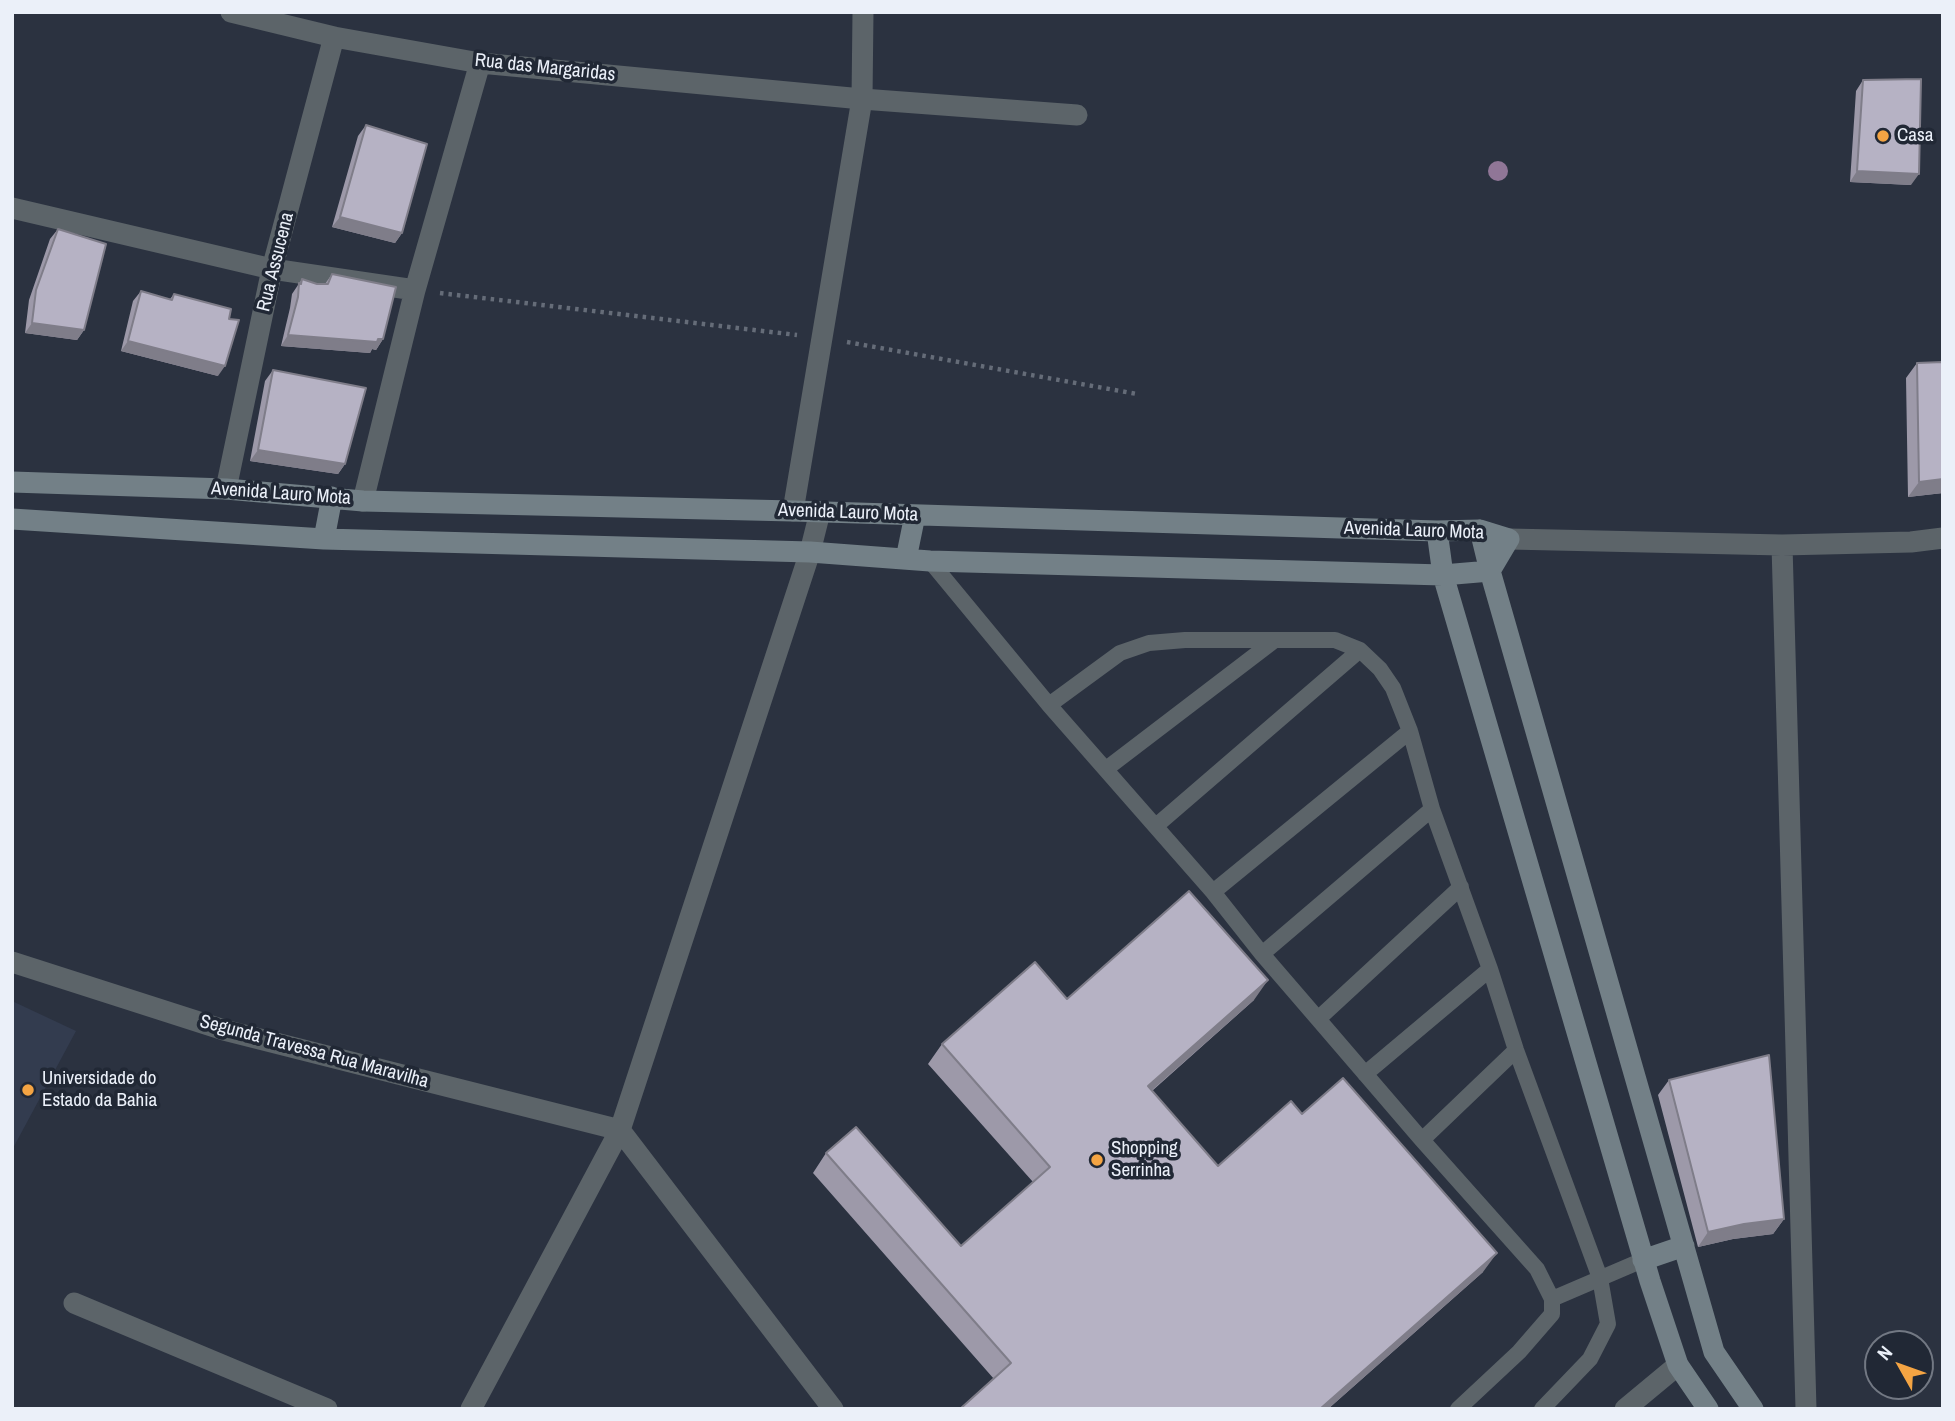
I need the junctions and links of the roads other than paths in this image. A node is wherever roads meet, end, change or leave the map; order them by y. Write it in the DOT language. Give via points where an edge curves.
graph roads {
  1 [pos="231,12"];
  2 [pos="863,12"];
  3 [pos="334,37"];
  4 [pos="480,63"];
  5 [pos="862,99"];
  6 [pos="1077,116"];
  7 [pos="12,208"];
  8 [pos="272,269"];
  9 [pos="415,290"];
  10 [pos="12,482"];
  11 [pos="226,489"];
  12 [pos="332,497"];
  13 [pos="363,500"];
  14 [pos="793,511"];
  15 [pos="820,512"];
  16 [pos="915,515"];
  17 [pos="12,519"];
  18 [pos="1480,530"];
  19 [pos="1437,531"];
  20 [pos="1943,538"];
  21 [pos="324,539"];
  22 [pos="1509,539"];
  23 [pos="1782,545"];
  24 [pos="810,552"];
  25 [pos="906,559"];
  26 [pos="930,561"];
  27 [pos="1490,571"];
  28 [pos="1443,575"];
  29 [pos="1275,640"];
  30 [pos="1360,650"];
  31 [pos="1049,705"];
  32 [pos="1410,732"];
  33 [pos="1106,769"];
  34 [pos="1432,808"];
  35 [pos="1157,825"];
  36 [pos="1461,887"];
  37 [pos="1213,892"];
  38 [pos="1262,954"];
  39 [pos="12,962"];
  40 [pos="1490,969"];
  41 [pos="1318,1019"];
  42 [pos="1516,1050"];
  43 [pos="1365,1074"];
  44 [pos="620,1130"];
  45 [pos="1422,1140"];
  46 [pos="1684,1246"];
  47 [pos="1643,1260"];
  48 [pos="1600,1278"];
  49 [pos="1552,1299"];
  50 [pos="74,1303"];
  51 [pos="1714,1352"];
  52 [pos="1678,1365"];
  53 [pos="327,1409"];
  54 [pos="471,1409"];
  55 [pos="833,1409"];
  56 [pos="1458,1409"];
  57 [pos="1542,1409"];
  58 [pos="1625,1409"];
  59 [pos="1708,1409"];
  60 [pos="1753,1409"];
  61 [pos="1806,1409"];
  1 -- 3 [label="street, Rua das Margaridas"];
  2 -- 5 [label="street"];
  3 -- 4 [label="street, Rua das Margaridas"];
  3 -- 8 [label="street, Rua Assucena"];
  4 -- 5 [label="street, Rua das Margaridas"];
  4 -- 9 [label="street"];
  5 -- 6 [label="street, Rua das Margaridas"];
  5 -- 14 [label="street"];
  7 -- 8 [label="street"];
  8 -- 9 [label="street"];
  8 -- 11 [label="street, Rua Assucena"];
  9 -- 13 [label="street"];
  10 -- 11 [label="street, Avenida Lauro Mota"];
  11 -- 12 [label="street, Avenida Lauro Mota"];
  12 -- 13 [label="street, Avenida Lauro Mota"];
  12 -- 21 [label="street"];
  13 -- 14 [label="street, Avenida Lauro Mota"];
  14 -- 15 [label="street, Avenida Lauro Mota"];
  15 -- 16 [label="street, Avenida Lauro Mota"];
  15 -- 24 [label="street"];
  16 -- 19 [label="street, Avenida Lauro Mota"];
  16 -- 25 [label="street"];
  17 -- 21 [label="street, Avenida Lauro Mota"];
  18 -- 19 [label="street, Avenida Lauro Mota"];
  18 -- 22 [label="street, Avenida Lauro Mota"];
  18 -- 27 [label="street"];
  19 -- 28 [label="street"];
  20 -- 23 [label="street"];
  21 -- 24 [label="street, Avenida Lauro Mota"];
  22 -- 23 [label="street"];
  22 -- 27 [label="street, Avenida Lauro Mota"];
  23 -- 61 [label="street"];
  24 -- 25 [label="street, Avenida Lauro Mota"];
  24 -- 44 [label="street"];
  25 -- 26 [label="street, Avenida Lauro Mota"];
  26 -- 28 [label="street, Avenida Lauro Mota"];
  26 -- 31 [label="lane"];
  27 -- 28 [label="street, Avenida Lauro Mota"];
  27 -- 46 [label="street"];
  28 -- 47 [label="street"];
  29 -- 30 [label="lane" via="1335,640"];
  29 -- 31 [label="lane" via="1149,643 1120,653"];
  29 -- 33 [label="lane"];
  30 -- 32 [label="lane" via="1393,688"];
  30 -- 35 [label="lane"];
  31 -- 33 [label="lane"];
  32 -- 34 [label="lane"];
  32 -- 37 [label="lane"];
  33 -- 35 [label="lane"];
  34 -- 36 [label="lane"];
  34 -- 38 [label="lane"];
  35 -- 37 [label="lane"];
  36 -- 40 [label="lane"];
  36 -- 41 [label="lane"];
  37 -- 38 [label="lane"];
  38 -- 41 [label="lane"];
  39 -- 44 [label="street, Segunda Travessa Rua Maravilha" via="224,1030"];
  40 -- 42 [label="lane"];
  40 -- 43 [label="lane"];
  41 -- 43 [label="lane"];
  42 -- 45 [label="lane"];
  42 -- 48 [label="lane"];
  43 -- 45 [label="lane"];
  44 -- 54 [label="street"];
  44 -- 55 [label="street"];
  45 -- 49 [label="lane" via="1537,1269"];
  46 -- 47 [label="street"];
  46 -- 51 [label="street"];
  47 -- 48 [label="lane"];
  47 -- 52 [label="street"];
  48 -- 49 [label="lane"];
  48 -- 57 [label="lane" via="1608,1324 1590,1359"];
  49 -- 56 [label="lane" via="1552,1314"];
  50 -- 53 [label="street"];
  51 -- 52 [label="street"];
  51 -- 60 [label="street"];
  52 -- 58 [label="street"];
  52 -- 59 [label="street"];
}
